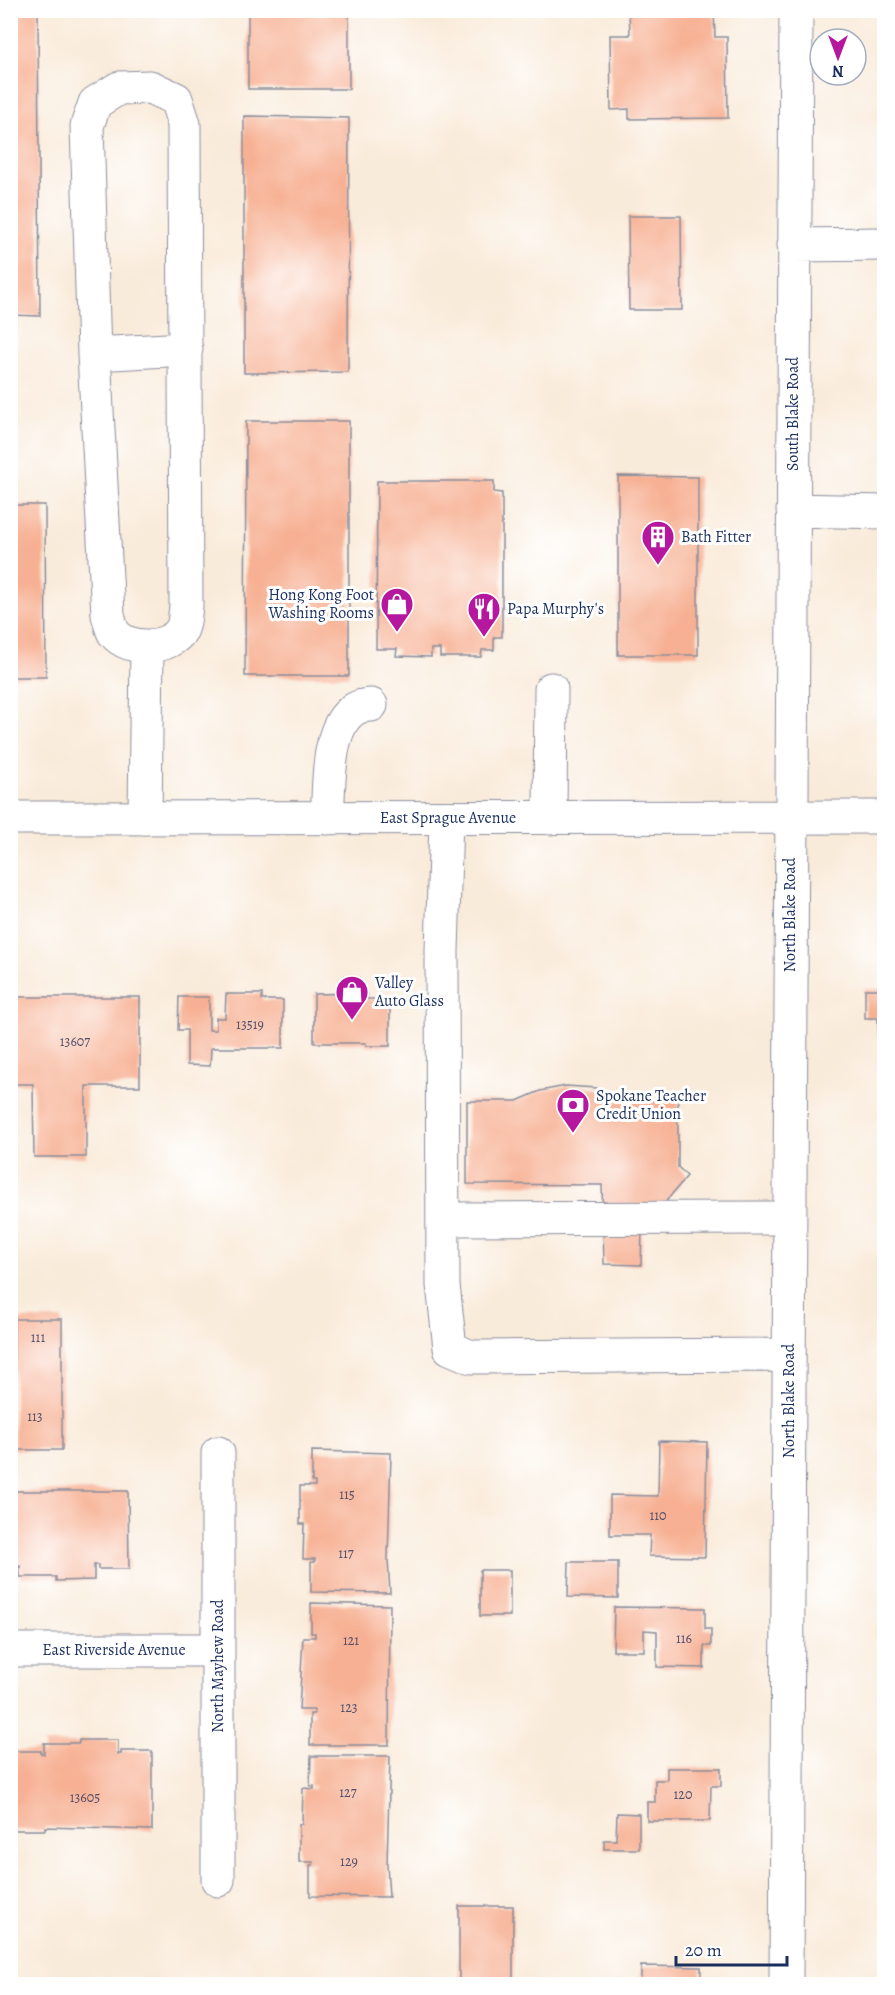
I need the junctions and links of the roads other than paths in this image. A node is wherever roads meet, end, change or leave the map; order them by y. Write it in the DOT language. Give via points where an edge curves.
graph roads {
  1 [pos="796,10"];
  2 [pos="794,244"];
  3 [pos="885,244"];
  4 [pos="186,349"];
  5 [pos="94,354"];
  6 [pos="793,510"];
  7 [pos="885,512"];
  8 [pos="147,646"];
  9 [pos="551,689"];
  10 [pos="371,705"];
  11 [pos="791,817"];
  12 [pos="885,817"];
  13 [pos="10,818"];
  14 [pos="145,818"];
  15 [pos="327,818"];
  16 [pos="446,818"];
  17 [pos="550,818"];
  18 [pos="789,1218"];
  19 [pos="443,1219"];
  20 [pos="789,1355"];
  21 [pos="218,1452"];
  22 [pos="10,1650"];
  23 [pos="218,1650"];
  24 [pos="218,1880"];
  25 [pos="786,1984"];
  1 -- 2 [label="street, South Blake Road"];
  2 -- 3 [label="street"];
  2 -- 6 [label="street, South Blake Road"];
  4 -- 5 [label="street"];
  4 -- 5 [label="street" via="184,124 176,99 150,87 119,88 95,104 87,126"];
  4 -- 8 [label="street" via="186,606 182,629 167,641"];
  5 -- 8 [label="street" via="108,615 114,633 128,643"];
  6 -- 7 [label="street"];
  6 -- 11 [label="street, South Blake Road"];
  8 -- 14 [label="street"];
  9 -- 17 [label="street"];
  10 -- 15 [label="street" via="346,714 334,735"];
  11 -- 12 [label="street, East Sprague Avenue"];
  11 -- 17 [label="street, East Sprague Avenue"];
  11 -- 18 [label="street, North Blake Road"];
  13 -- 14 [label="street, East Sprague Avenue"];
  14 -- 15 [label="street, East Sprague Avenue"];
  15 -- 16 [label="street, East Sprague Avenue"];
  16 -- 17 [label="street, East Sprague Avenue"];
  16 -- 19 [label="street" via="442,951"];
  18 -- 19 [label="street"];
  18 -- 20 [label="street, North Blake Road"];
  19 -- 20 [label="street" via="443,1285 450,1348 471,1357"];
  20 -- 25 [label="street, North Blake Road"];
  21 -- 23 [label="street, North Mayhew Road"];
  22 -- 23 [label="street, East Riverside Avenue"];
  23 -- 24 [label="street, North Mayhew Road"];
}
